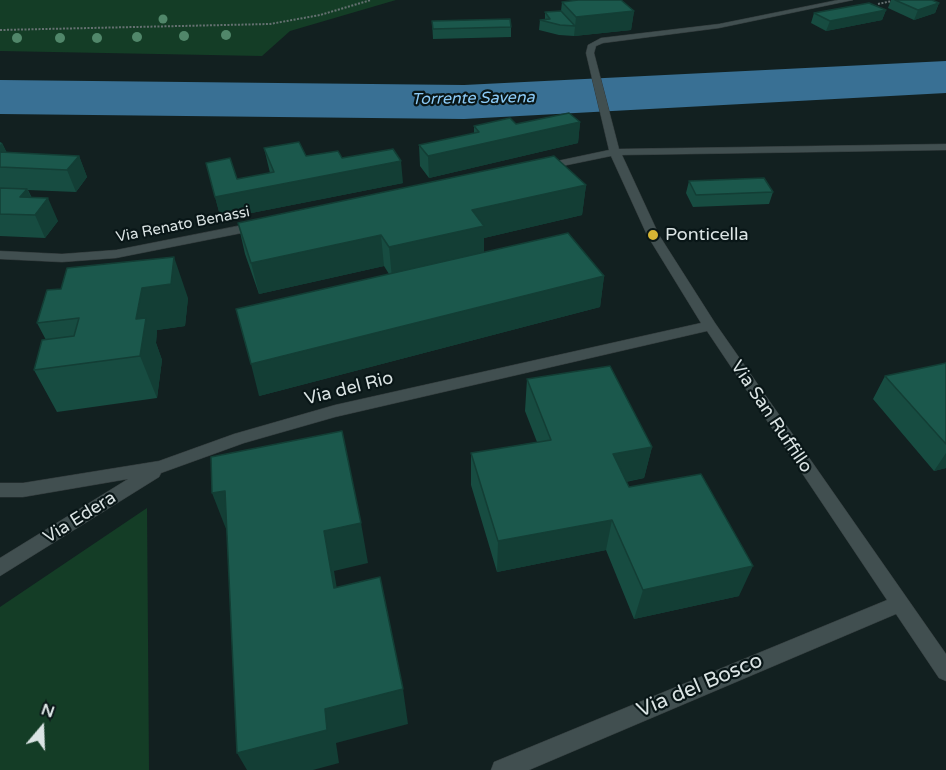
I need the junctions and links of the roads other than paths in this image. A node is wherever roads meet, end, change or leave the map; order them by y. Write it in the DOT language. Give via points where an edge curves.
graph roads {
  1 [pos="849,0"];
  2 [pos="946,147"];
  3 [pos="615,152"];
  4 [pos="535,169"];
  5 [pos="272,223"];
  6 [pos="0,255"];
  7 [pos="710,326"];
  8 [pos="160,467"];
  9 [pos="0,490"];
  10 [pos="0,568"];
  11 [pos="899,604"];
  12 [pos="946,671"];
  13 [pos="502,770"];
  1 -- 3 [label="street, Via San Ruffillo" via="719,26 592,45 590,53"];
  2 -- 3 [label="street"];
  3 -- 4 [label="street"];
  3 -- 7 [label="street, Via San Ruffillo" via="652,235"];
  5 -- 6 [label="street, Via Renato Benassi" via="116,254 62,258"];
  7 -- 8 [label="street, Via del Rio" via="335,411 240,438"];
  7 -- 11 [label="street, Via San Ruffillo"];
  8 -- 9 [label="street, Via del Rio" via="23,490"];
  8 -- 10 [label="street, Via Edera"];
  11 -- 12 [label="street, Via San Ruffillo"];
  11 -- 13 [label="street, Via del Bosco"];
}
